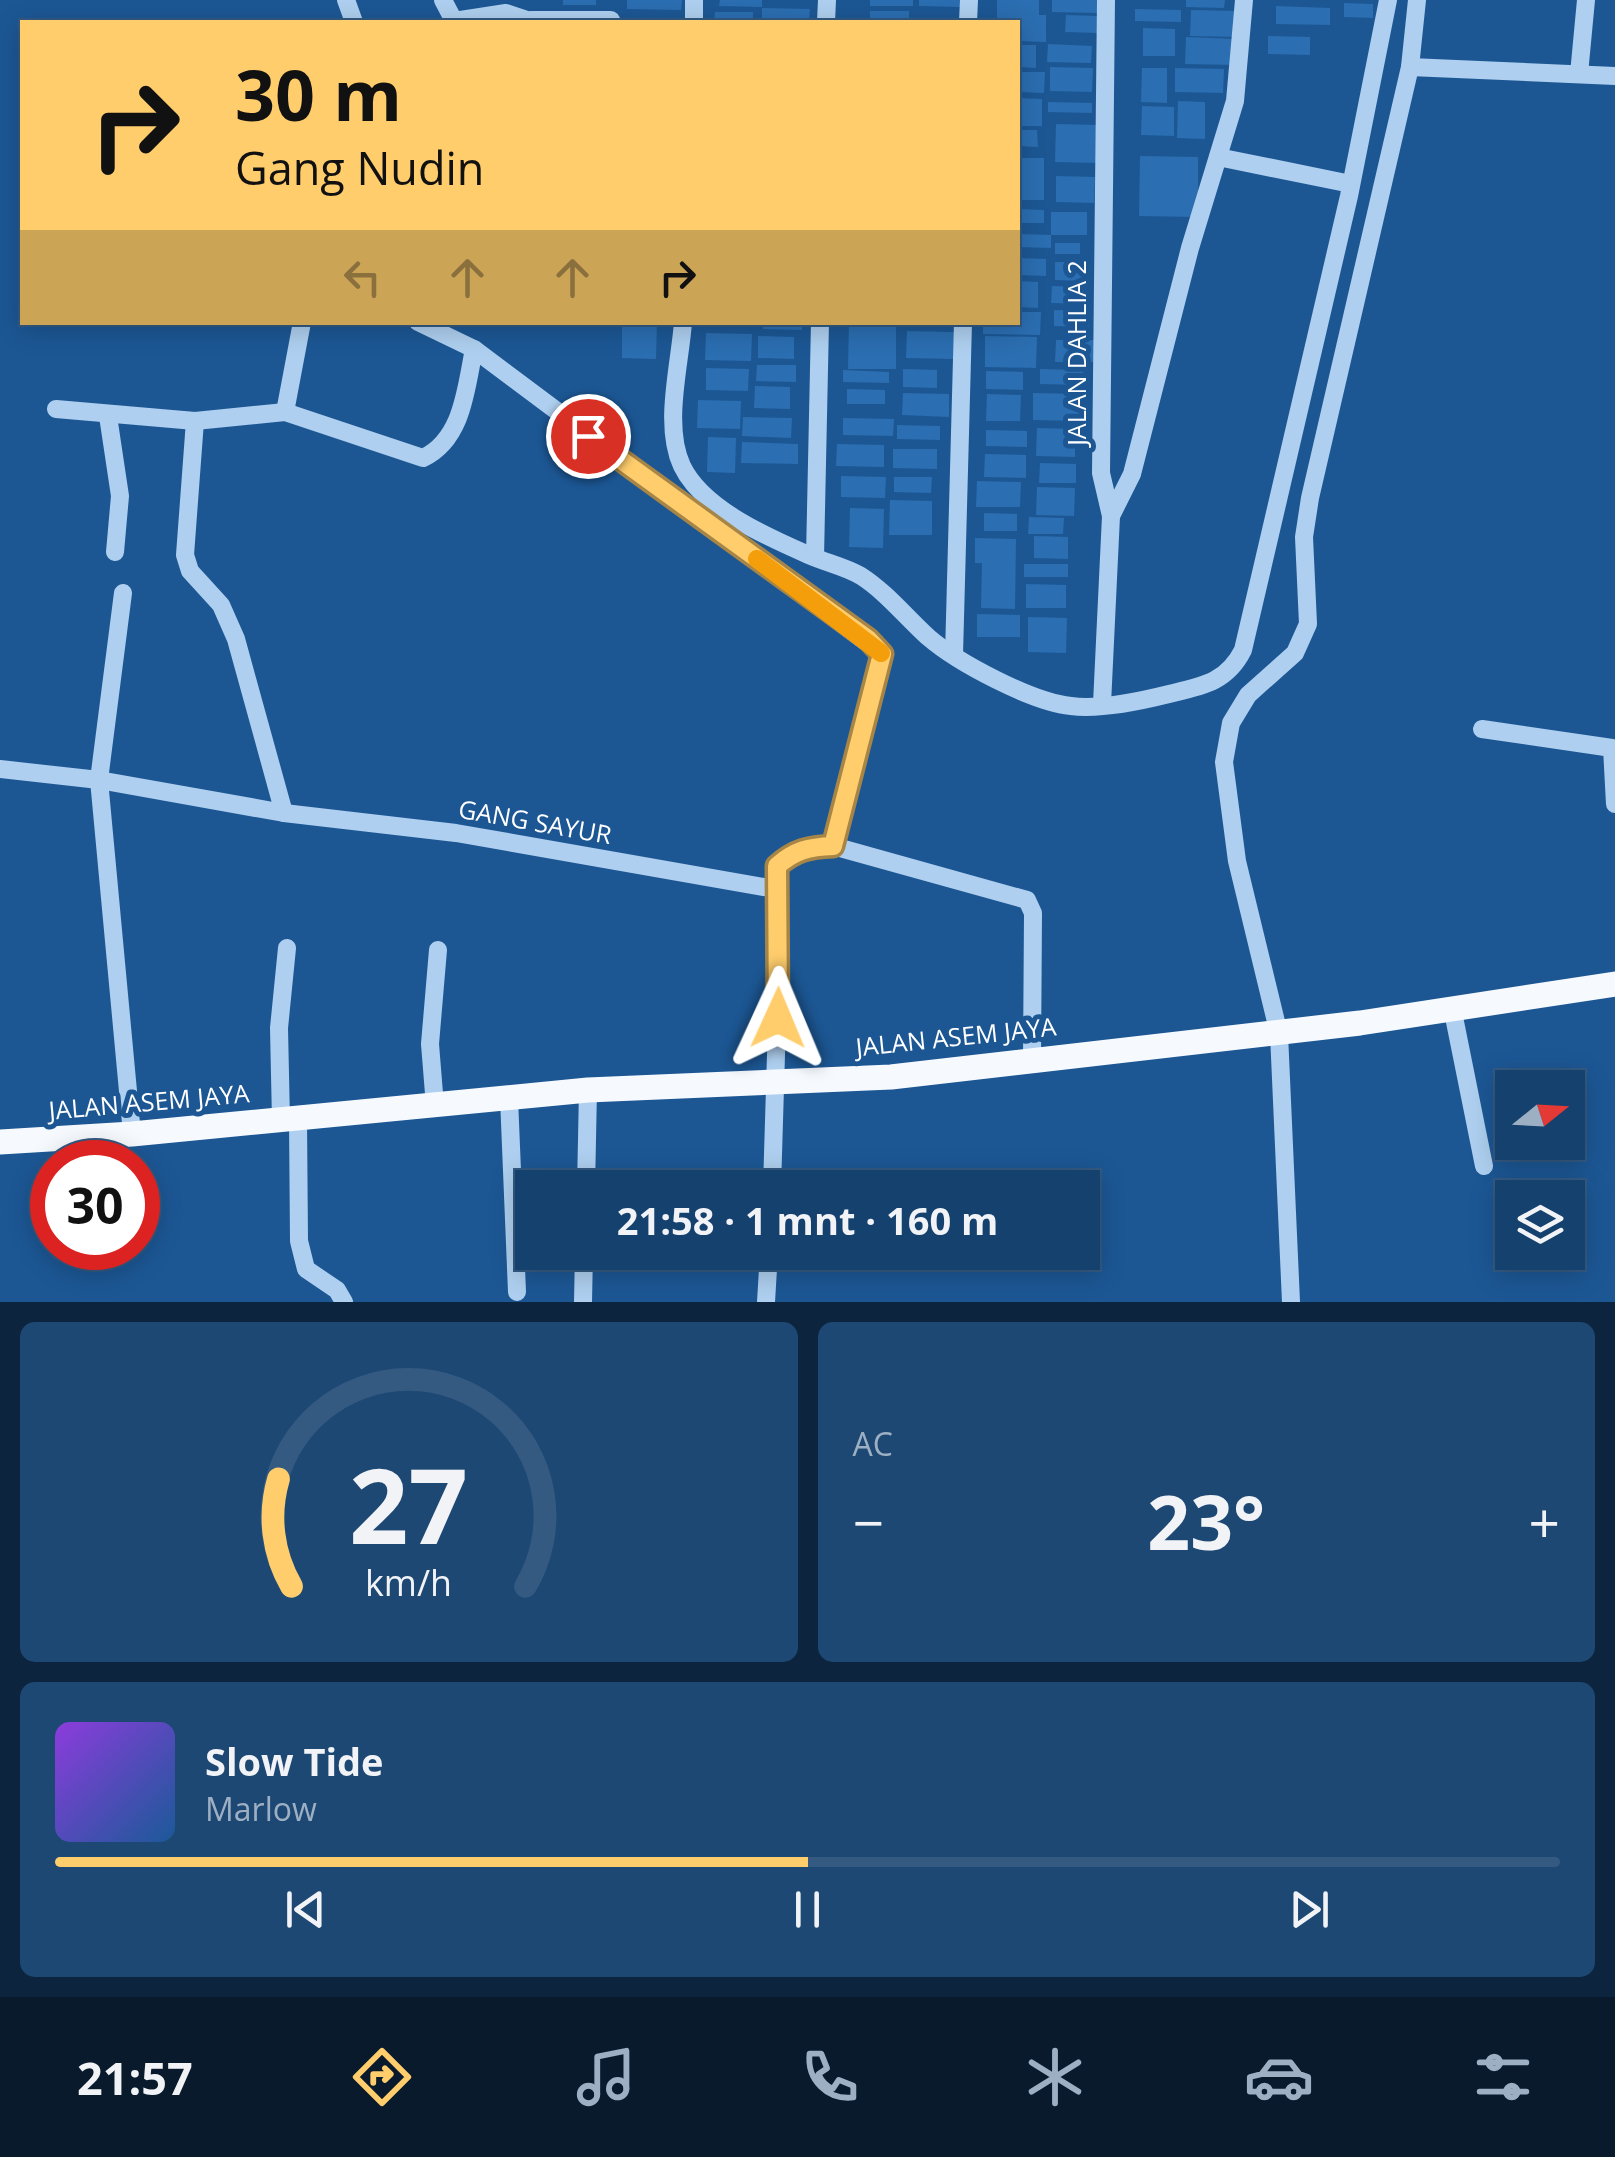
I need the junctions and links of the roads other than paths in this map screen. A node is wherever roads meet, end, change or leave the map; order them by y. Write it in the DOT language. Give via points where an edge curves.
graph roads {
  1 [pos="1106,0"];
  2 [pos="1244,0"];
  3 [pos="1388,0"];
  4 [pos="1417,0"];
  5 [pos="1586,0"];
  6 [pos="465,20"];
  7 [pos="529,20"];
  8 [pos="1410,67"];
  9 [pos="1580,74"];
  10 [pos="1615,76"];
  11 [pos="1218,157"];
  12 [pos="1351,184"];
  13 [pos="301,325"];
  14 [pos="424,325"];
  15 [pos="684,325"];
  16 [pos="820,325"];
  17 [pos="963,325"];
  18 [pos="474,349"];
  19 [pos="56,409"];
  20 [pos="285,412"];
  21 [pos="108,416"];
  22 [pos="195,421"];
  23 [pos="1111,516"];
  24 [pos="115,552"];
  25 [pos="814,558"];
  26 [pos="124,593"];
  27 [pos="954,656"];
  28 [pos="1102,704"];
  29 [pos="1482,729"];
  30 [pos="0,769"];
  31 [pos="99,780"];
  32 [pos="1615,804"];
  33 [pos="284,813"];
  34 [pos="833,846"];
  35 [pos="775,890"];
  36 [pos="286,948"];
  37 [pos="438,950"];
  38 [pos="1615,984"];
  39 [pos="1452,1008"];
  40 [pos="1278,1034"];
  41 [pos="1032,1061"];
  42 [pos="777,1082"];
  43 [pos="588,1090"];
  44 [pos="509,1098"];
  45 [pos="435,1106"];
  46 [pos="290,1120"];
  47 [pos="132,1134"];
  48 [pos="0,1142"];
  49 [pos="1484,1166"];
  50 [pos="586,1170"];
  51 [pos="773,1170"];
  52 [pos="584,1270"];
  53 [pos="768,1270"];
  54 [pos="517,1292"];
  55 [pos="344,1302"];
  56 [pos="583,1302"];
  57 [pos="766,1302"];
  58 [pos="1292,1302"];
  1 -- 23 [label="street, JALAN DAHLIA 2" via="1101,473"];
  2 -- 11 [label="street" via="1235,102"];
  3 -- 12 [label="street"];
  4 -- 8 [label="street"];
  5 -- 9 [label="street"];
  6 -- 7 [label="street" via="506,13"];
  8 -- 9 [label="street"];
  8 -- 40 [label="street" via="1320,444 1304,536 1308,624 1295,653 1248,695 1231,723 1224,762 1236,861"];
  9 -- 10 [label="street"];
  11 -- 12 [label="street"];
  11 -- 23 [label="street" via="1132,474"];
  12 -- 28 [label="street" via="1243,650 1233,670 1203,686"];
  13 -- 20 [label="street"];
  14 -- 18 [label="street"];
  15 -- 25 [label="street" via="674,416 682,465 719,505"];
  16 -- 25 [label="street"];
  17 -- 27 [label="street"];
  18 -- 20 [label="street" via="462,413 438,451 423,458"];
  18 -- 34 [label="street" via="882,654"];
  19 -- 21 [label="street"];
  20 -- 22 [label="street"];
  21 -- 22 [label="street"];
  21 -- 24 [label="street" via="120,496"];
  22 -- 33 [label="street" via="185,556 221,605 236,639"];
  23 -- 28 [label="street, JALAN DAHLIA 2"];
  25 -- 27 [label="street" via="858,574"];
  26 -- 31 [label="street"];
  27 -- 28 [label="street" via="1032,694 1071,706"];
  29 -- 32 [label="street" via="1612,748"];
  30 -- 31 [label="street, GANG SAYUR"];
  31 -- 33 [label="street, GANG SAYUR"];
  31 -- 47 [label="street"];
  33 -- 35 [label="street, GANG SAYUR" via="456,833"];
  34 -- 35 [label="street" via="791,854 777,866"];
  34 -- 41 [label="street" via="1027,900"];
  35 -- 42 [label="street"];
  36 -- 46 [label="street" via="279,1028"];
  37 -- 45 [label="street" via="430,1028"];
  38 -- 39 [label="main road, JALAN ASEM JAYA"];
  39 -- 40 [label="main road, JALAN ASEM JAYA"];
  39 -- 49 [label="street"];
  40 -- 41 [label="main road, JALAN ASEM JAYA"];
  40 -- 58 [label="street"];
  41 -- 42 [label="main road, JALAN ASEM JAYA"];
  42 -- 43 [label="main road, JALAN ASEM JAYA"];
  42 -- 51 [label="street"];
  43 -- 44 [label="main road, JALAN ASEM JAYA"];
  43 -- 50 [label="street"];
  44 -- 45 [label="main road, JALAN ASEM JAYA"];
  44 -- 54 [label="street"];
  45 -- 46 [label="main road, JALAN ASEM JAYA"];
  46 -- 47 [label="main road, JALAN ASEM JAYA"];
  46 -- 55 [label="street" via="306,1269 338,1290"];
  47 -- 48 [label="main road, JALAN ASEM JAYA"];
  52 -- 56 [label="street"];
  53 -- 57 [label="street"];
}
